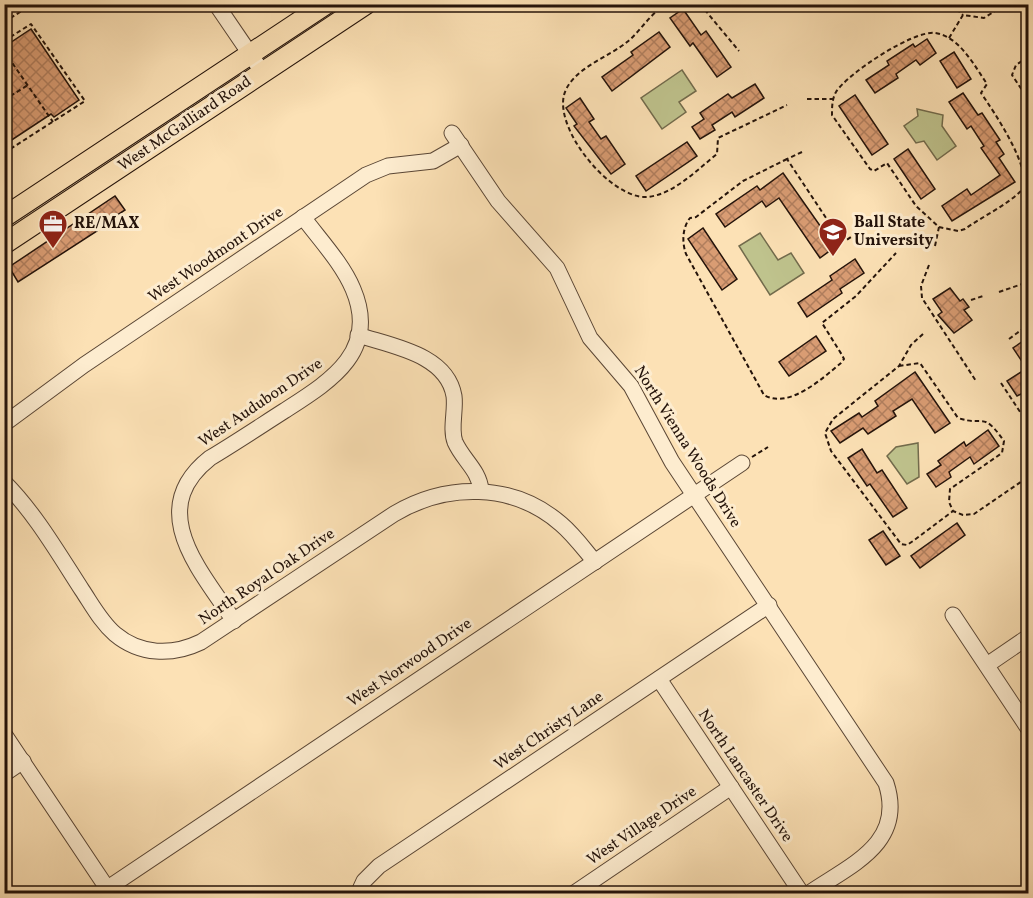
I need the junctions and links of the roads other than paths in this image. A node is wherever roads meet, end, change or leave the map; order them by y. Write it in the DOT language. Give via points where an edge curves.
graph roads {
  1 [pos="216,4"];
  2 [pos="326,4"];
  3 [pos="366,4"];
  4 [pos="251,53"];
  5 [pos="263,73"];
  6 [pos="457,139"];
  7 [pos="4,217"];
  8 [pos="303,217"];
  9 [pos="4,244"];
  10 [pos="358,336"];
  11 [pos="4,424"];
  12 [pos="742,464"];
  13 [pos="4,482"];
  14 [pos="481,490"];
  15 [pos="694,496"];
  16 [pos="595,562"];
  17 [pos="769,605"];
  18 [pos="953,615"];
  19 [pos="234,621"];
  20 [pos="1029,637"];
  21 [pos="987,665"];
  22 [pos="658,679"];
  23 [pos="1029,728"];
  24 [pos="4,734"];
  25 [pos="23,761"];
  26 [pos="4,774"];
  27 [pos="731,788"];
  28 [pos="106,892"];
  29 [pos="358,894"];
  30 [pos="573,894"];
  31 [pos="802,894"];
  32 [pos="808,894"];
  1 -- 4 [label="street"];
  2 -- 4 [label="main road, West McGalliard Road"];
  3 -- 5 [label="main road, West McGalliard Road"];
  4 -- 5 [label="street"];
  4 -- 7 [label="main road, West McGalliard Road"];
  5 -- 9 [label="main road, West McGalliard Road"];
  6 -- 8 [label="street, West Woodmont Drive" via="434,160 380,168"];
  6 -- 15 [label="street, North Vienna Woods Drive" via="498,201 557,268 590,338 631,386 659,441"];
  8 -- 10 [label="street, West Audubon Drive" via="354,290 360,320"];
  8 -- 11 [label="street, West Woodmont Drive" via="84,364"];
  10 -- 14 [label="street" via="409,352 440,369 454,393 456,443 478,477"];
  10 -- 19 [label="street, West Audubon Drive" via="351,356 331,380 201,465 185,492 180,512 183,540"];
  12 -- 15 [label="street, West Norwood Drive"];
  13 -- 19 [label="street, North Royal Oak Drive" via="25,505 101,618 125,641 159,652 187,649"];
  14 -- 16 [label="street, North Royal Oak Drive" via="525,503 554,518"];
  14 -- 19 [label="street, North Royal Oak Drive" via="439,494 409,505"];
  15 -- 16 [label="street, West Norwood Drive"];
  15 -- 17 [label="street, North Vienna Woods Drive"];
  16 -- 28 [label="street, West Norwood Drive"];
  17 -- 22 [label="street, West Christy Lane"];
  17 -- 32 [label="street, North Vienna Woods Drive" via="881,774 890,794 889,820 876,846"];
  18 -- 21 [label="street"];
  20 -- 21 [label="street"];
  21 -- 23 [label="street"];
  22 -- 27 [label="street, North Lancaster Drive"];
  22 -- 29 [label="street, West Christy Lane" via="379,866"];
  24 -- 25 [label="street"];
  25 -- 26 [label="street"];
  25 -- 28 [label="street"];
  27 -- 30 [label="street, West Village Drive"];
  27 -- 31 [label="street, North Lancaster Drive"];
}
